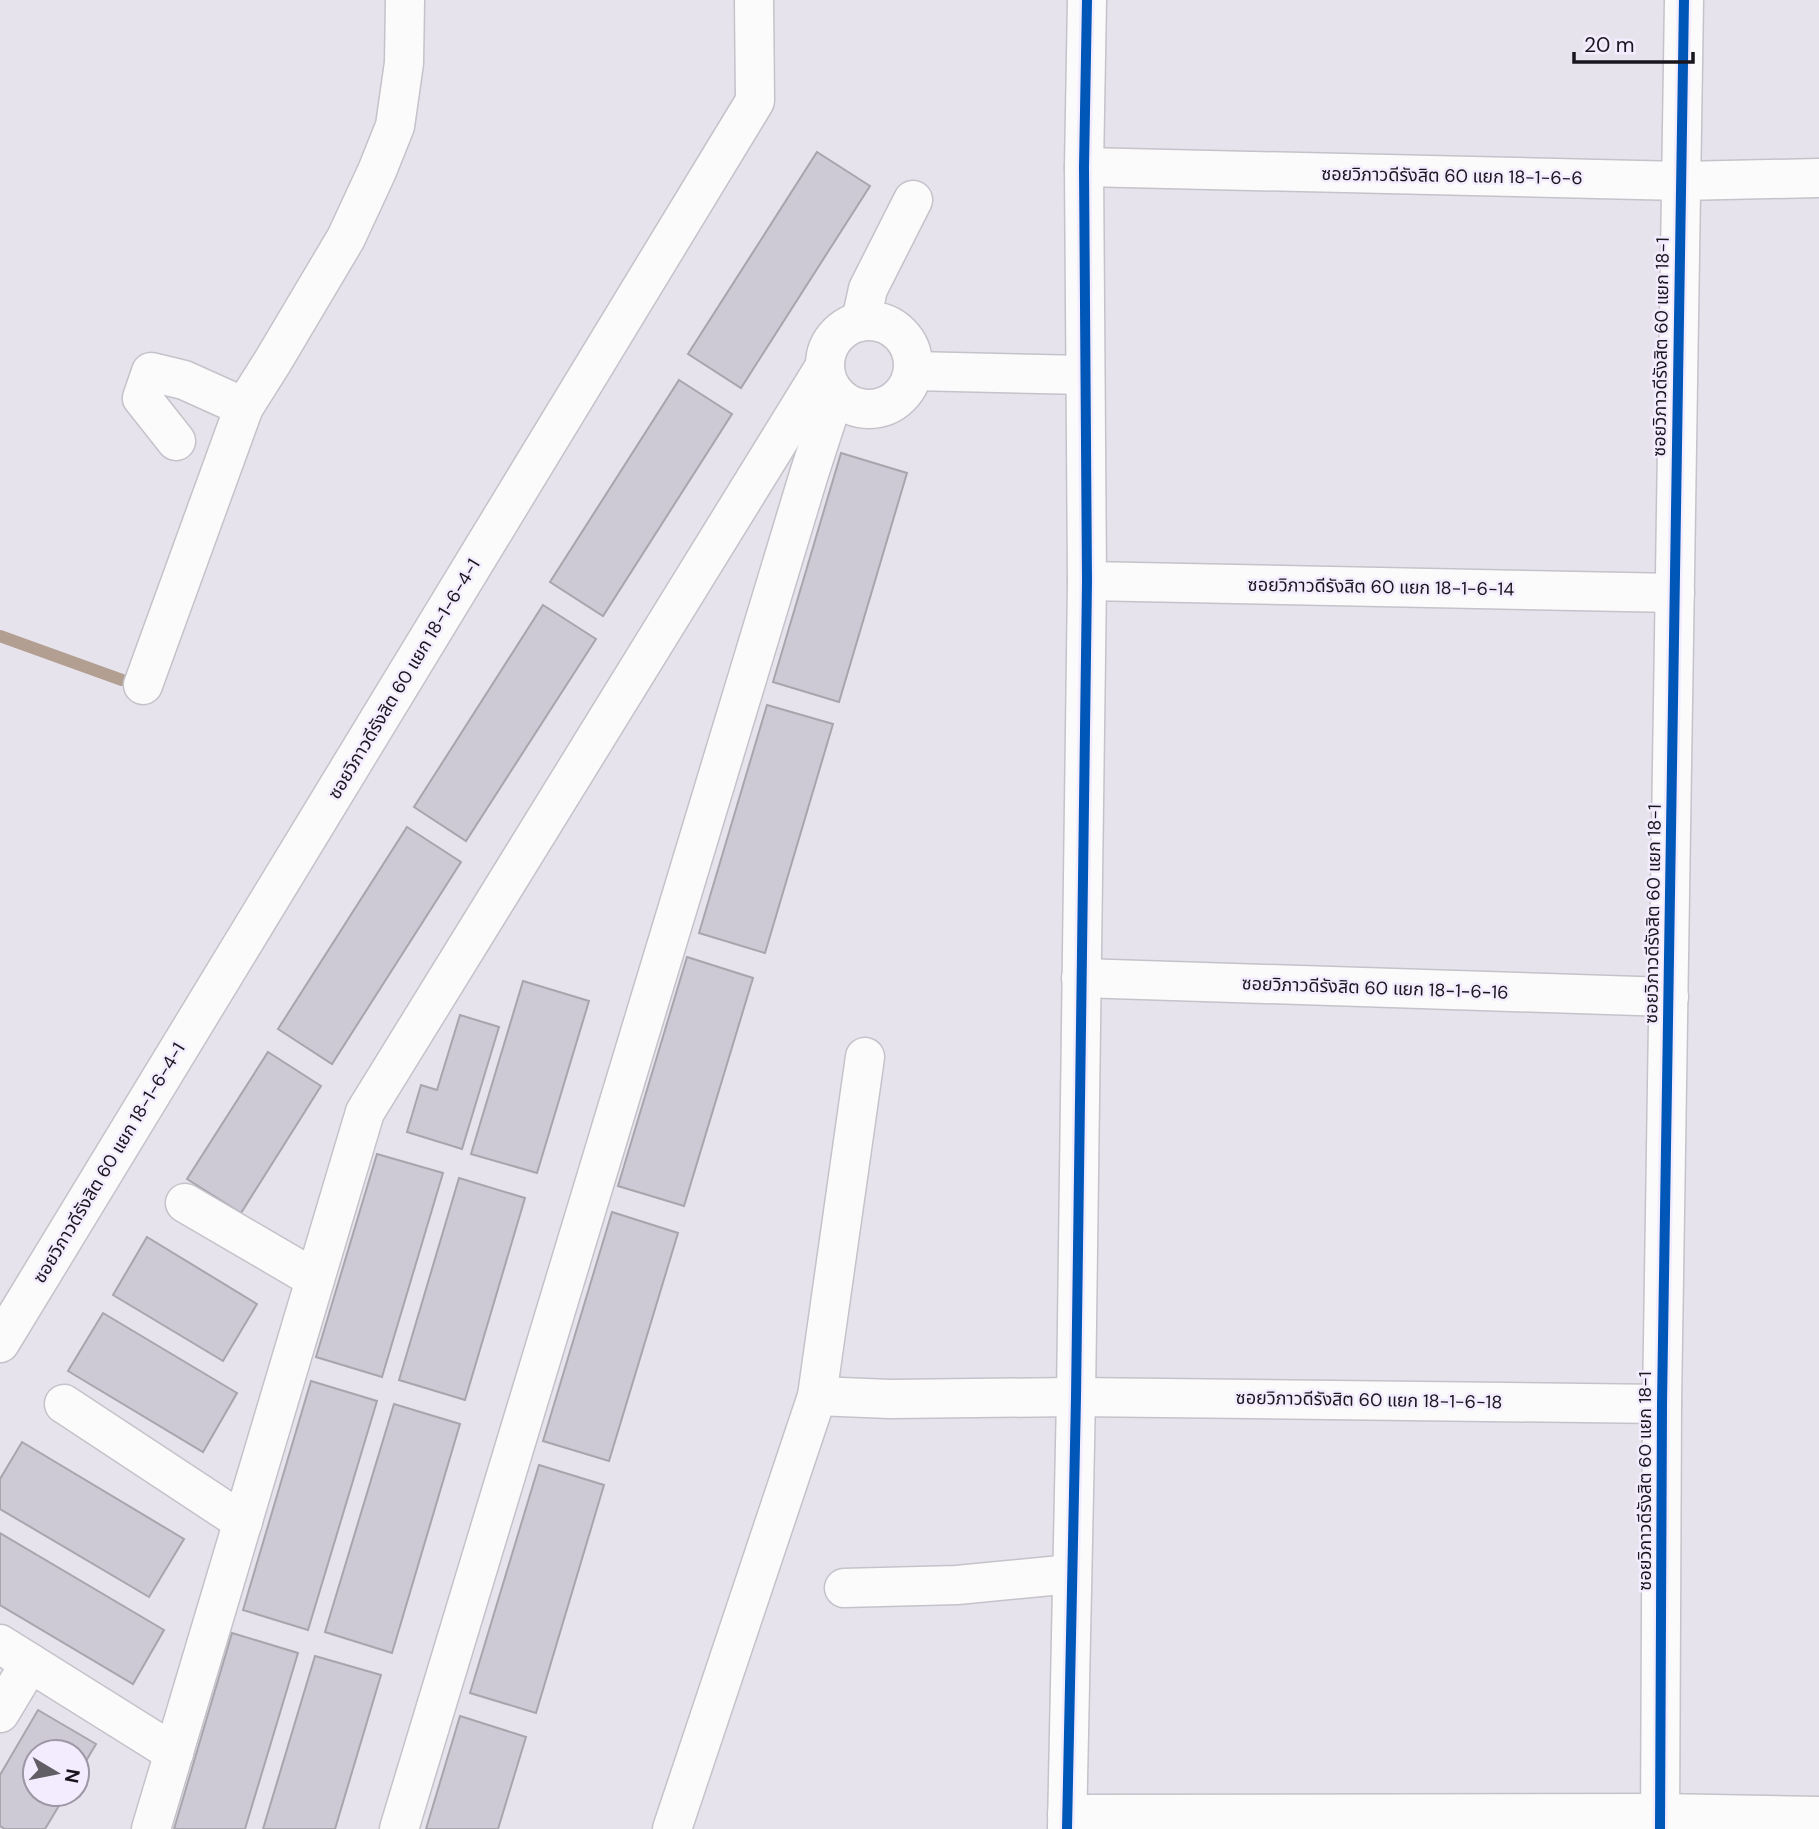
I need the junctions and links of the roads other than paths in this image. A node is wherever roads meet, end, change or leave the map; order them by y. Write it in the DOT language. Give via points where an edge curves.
graph roads {
  1 [pos="405,0"];
  2 [pos="754,0"];
  3 [pos="1087,0"];
  4 [pos="1684,0"];
  5 [pos="1084,167"];
  6 [pos="1819,178"];
  7 [pos="1682,181"];
  8 [pos="913,200"];
  9 [pos="861,321"];
  10 [pos="913,370"];
  11 [pos="1085,375"];
  12 [pos="830,380"];
  13 [pos="244,407"];
  14 [pos="176,441"];
  15 [pos="1087,581"];
  16 [pos="1675,593"];
  17 [pos="143,685"];
  18 [pos="1081,978"];
  19 [pos="1669,997"];
  20 [pos="865,1057"];
  21 [pos="185,1203"];
  22 [pos="315,1279"];
  23 [pos="0,1343"];
  24 [pos="817,1396"];
  25 [pos="1076,1397"];
  26 [pos="64,1404"];
  27 [pos="1662,1404"];
  28 [pos="243,1522"];
  29 [pos="1072,1574"];
  30 [pos="844,1588"];
  31 [pos="15,1653"];
  32 [pos="0,1713"];
  33 [pos="174,1753"];
  34 [pos="1819,1816"];
  35 [pos="1067,1821"];
  36 [pos="1311,1821"];
  37 [pos="1660,1821"];
  38 [pos="151,1829"];
  39 [pos="399,1829"];
  40 [pos="672,1829"];
  1 -- 13 [label="street" via="404,63 395,126 346,238"];
  2 -- 23 [label="street, ซอยวิภาวดีรังสิต 60 แยก 18-1-6-4-1" via="755,101"];
  3 -- 5 [label="street"];
  4 -- 7 [label="street, ซอยวิภาวดีรังสิต 60 แยก 18-1"];
  5 -- 7 [label="street, ซอยวิภาวดีรังสิต 60 แยก 18-1-6-6"];
  5 -- 11 [label="street"];
  6 -- 7 [label="street, ซอยวิภาวดีรังสิต 60 แยก 18-1-6-6"];
  7 -- 16 [label="street, ซอยวิภาวดีรังสิต 60 แยก 18-1"];
  8 -- 9 [label="street" via="868,289"];
  9 -- 10 [label="street" via="880,321 897,330 907,341"];
  9 -- 12 [label="street" via="844,327 831,341 824,359"];
  10 -- 11 [label="street"];
  10 -- 12 [label="street" via="899,398 866,410 850,405"];
  11 -- 15 [label="street"];
  12 -- 22 [label="street" via="365,1112"];
  12 -- 39 [label="street" via="805,488"];
  13 -- 14 [label="street" via="184,380 151,372 142,398"];
  13 -- 17 [label="street"];
  15 -- 16 [label="street, ซอยวิภาวดีรังสิต 60 แยก 18-1-6-14"];
  15 -- 18 [label="street"];
  16 -- 19 [label="street, ซอยวิภาวดีรังสิต 60 แยก 18-1"];
  18 -- 19 [label="street, ซอยวิภาวดีรังสิต 60 แยก 18-1-6-16"];
  18 -- 25 [label="street"];
  19 -- 27 [label="street, ซอยวิภาวดีรังสิต 60 แยก 18-1"];
  20 -- 24 [label="street"];
  21 -- 22 [label="street"];
  22 -- 28 [label="street"];
  24 -- 25 [label="street, ซอยวิภาวดีรังสิต 60 แยก 18-1-6-18"];
  24 -- 40 [label="street"];
  25 -- 27 [label="street, ซอยวิภาวดีรังสิต 60 แยก 18-1-6-18"];
  25 -- 29 [label="street"];
  26 -- 28 [label="street"];
  27 -- 37 [label="street, ซอยวิภาวดีรังสิต 60 แยก 18-1"];
  28 -- 33 [label="street"];
  29 -- 30 [label="street" via="957,1585"];
  29 -- 35 [label="street"];
  31 -- 32 [label="street"];
  31 -- 33 [label="street"];
  33 -- 38 [label="street"];
  34 -- 37 [label="street"];
  35 -- 36 [label="street"];
  36 -- 37 [label="street"];
}
